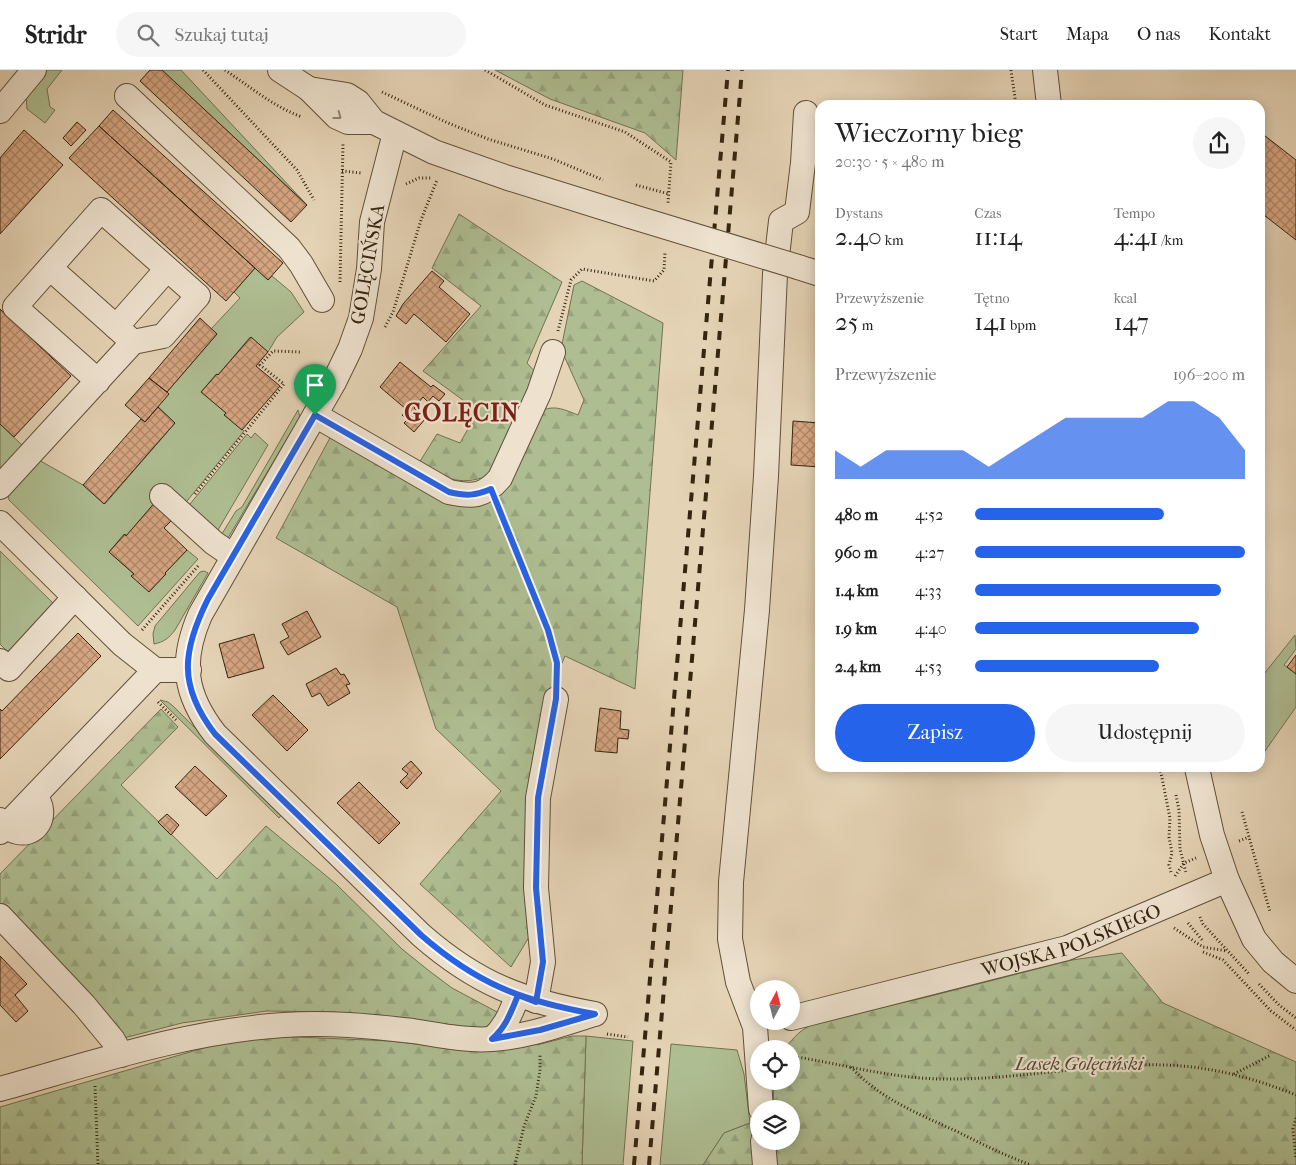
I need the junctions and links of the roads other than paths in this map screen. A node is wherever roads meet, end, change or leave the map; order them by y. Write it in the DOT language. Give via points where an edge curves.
graph roads {
  1 [pos="34,70"];
  2 [pos="280,70"];
  3 [pos="1045,70"];
  4 [pos="127,96"];
  5 [pos="1048,100"];
  6 [pos="0,110"];
  7 [pos="806,113"];
  8 [pos="385,128"];
  9 [pos="812,163"];
  10 [pos="50,268"];
  11 [pos="167,268"];
  12 [pos="809,270"];
  13 [pos="331,294"];
  14 [pos="125,335"];
  15 [pos="553,352"];
  16 [pos="98,381"];
  17 [pos="315,415"];
  18 [pos="0,487"];
  19 [pos="162,496"];
  20 [pos="0,523"];
  21 [pos="232,556"];
  22 [pos="75,597"];
  23 [pos="0,661"];
  24 [pos="156,670"];
  25 [pos="189,670"];
  26 [pos="556,699"];
  27 [pos="1198,772"];
  28 [pos="2,826"];
  29 [pos="1227,880"];
  30 [pos="0,916"];
  31 [pos="1296,981"];
  32 [pos="527,998"];
  33 [pos="750,999"];
  34 [pos="800,1016"];
  35 [pos="767,1030"];
  36 [pos="492,1039"];
  37 [pos="121,1055"];
  38 [pos="0,1089"];
  39 [pos="762,1100"];
  40 [pos="764,1150"];
  41 [pos="765,1165"];
  1 -- 6 [label="street"];
  2 -- 8 [label="street" via="309,89 337,117"];
  3 -- 5 [label="street"];
  4 -- 13 [label="street" via="289,248"];
  7 -- 9 [label="street"];
  8 -- 12 [label="street, bridge" via="434,152 499,176"];
  8 -- 17 [label="street, GOLĘCIŃSKA" via="361,318 350,349"];
  9 -- 33 [label="street" via="798,212 781,221 775,274 758,601 731,882 730,939 738,982"];
  10 -- 11 [label="street" via="101,210"];
  10 -- 14 [label="street"];
  10 -- 16 [label="street" via="15,307"];
  11 -- 14 [label="street"];
  11 -- 14 [label="street" via="198,296 163,336"];
  14 -- 16 [label="street"];
  15 -- 17 [label="street" via="539,393 500,478 491,489 479,494 464,496 449,492"];
  16 -- 18 [label="street"];
  17 -- 21 [label="street, GOLĘCIŃSKA"];
  19 -- 21 [label="street"];
  20 -- 22 [label="street"];
  21 -- 25 [label="street, GOLĘCIŃSKA" via="194,628 190,640"];
  22 -- 23 [label="street" via="9,669"];
  22 -- 24 [label="street" via="122,644"];
  24 -- 25 [label="street"];
  24 -- 28 [label="street"];
  25 -- 32 [label="street, GOLĘCIŃSKA" via="191,693 215,734 414,928 440,952 476,976"];
  26 -- 32 [label="street" via="538,798 536,888 543,962"];
  27 -- 29 [label="street" via="1212,835"];
  29 -- 31 [label="street" via="1254,939 1273,962"];
  29 -- 34 [label="street, WOJSKA POLSKIEGO" via="1067,948"];
  30 -- 37 [label="street" via="84,1005"];
  32 -- 36 [label="street"];
  32 -- 36 [label="street, GOLĘCIŃSKA" via="595,1014 540,1030"];
  35 -- 39 [label="street"];
  36 -- 37 [label="street" via="465,1039 362,1026 284,1025 204,1035"];
  37 -- 38 [label="street"];
  40 -- 41 [label="street"];
}
